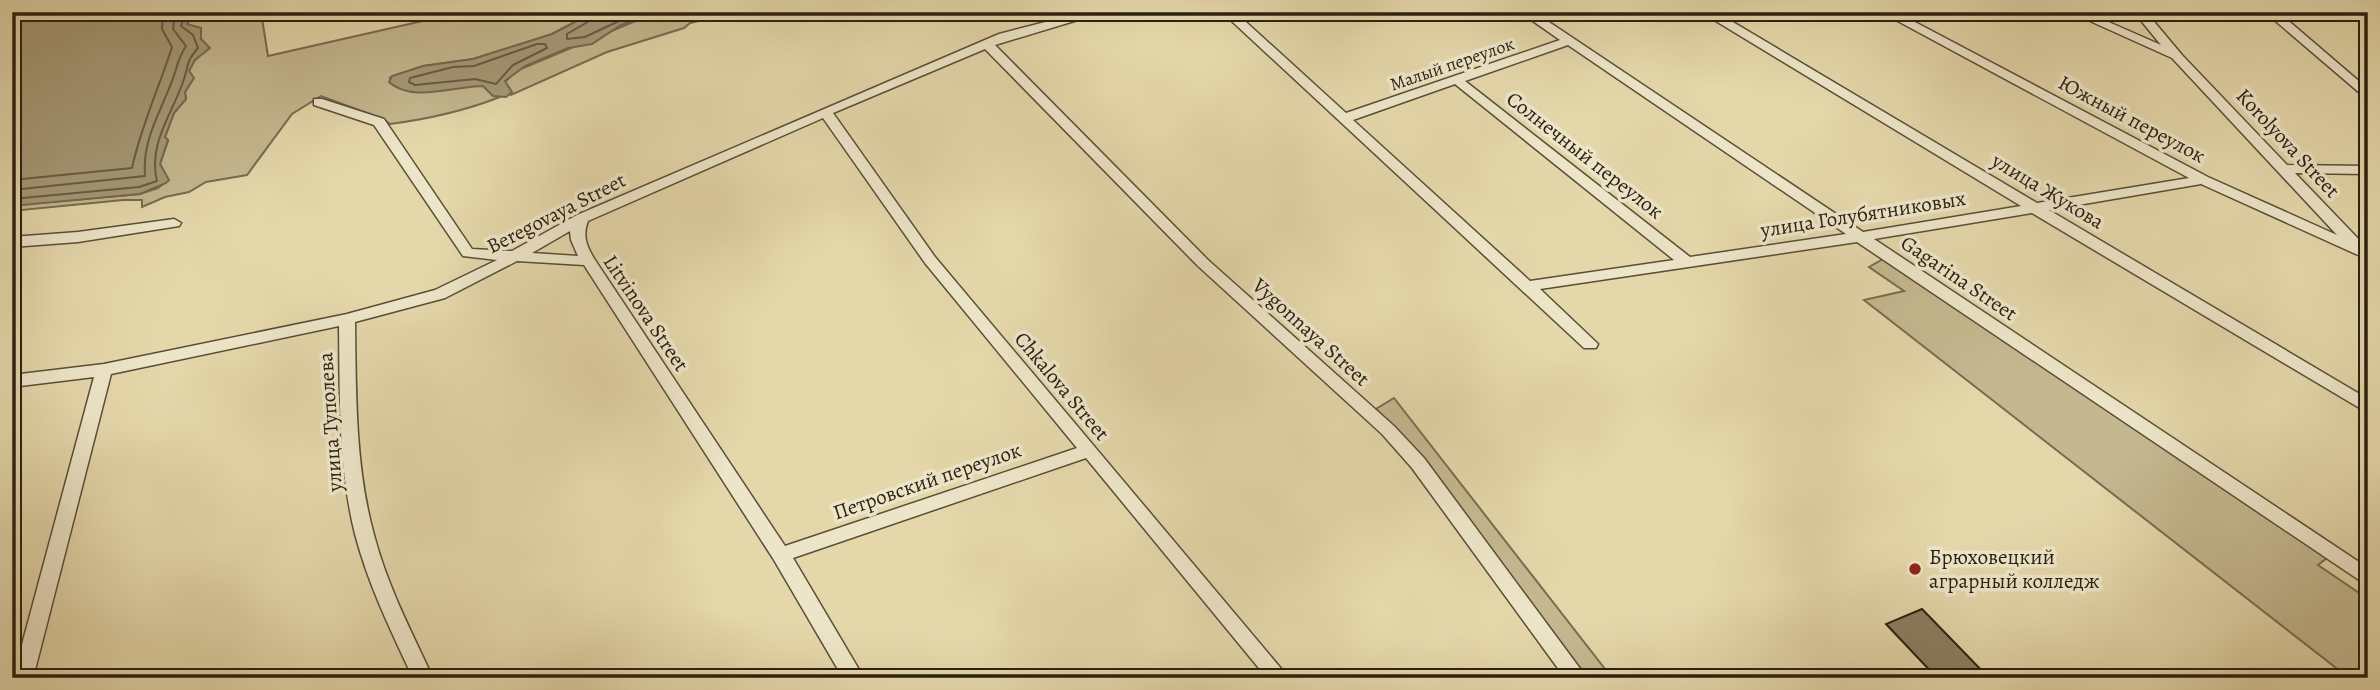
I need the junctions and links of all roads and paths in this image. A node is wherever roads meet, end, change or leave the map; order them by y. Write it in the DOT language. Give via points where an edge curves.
graph roads {
  1 [pos="1098,12"];
  2 [pos="1228,12"];
  3 [pos="1526,12"];
  4 [pos="1707,12"];
  5 [pos="1888,12"];
  6 [pos="2076,12"];
  7 [pos="2140,12"];
  8 [pos="2271,12"];
  9 [pos="1056,16"];
  10 [pos="1569,41"];
  11 [pos="987,44"];
  12 [pos="2178,58"];
  13 [pos="1458,81"];
  14 [pos="2368,96"];
  15 [pos="318,102"];
  16 [pos="825,112"];
  17 [pos="1345,118"];
  18 [pos="2282,169"];
  19 [pos="2368,170"];
  20 [pos="2203,180"];
  21 [pos="2035,208"];
  22 [pos="582,218"];
  23 [pos="174,223"];
  24 [pos="1860,236"];
  25 [pos="12,242"];
  26 [pos="2365,255"];
  27 [pos="510,256"];
  28 [pos="588,261"];
  29 [pos="1685,261"];
  30 [pos="1529,286"];
  31 [pos="347,319"];
  32 [pos="1590,344"];
  33 [pos="104,370"];
  34 [pos="12,381"];
  35 [pos="2368,407"];
  36 [pos="1088,451"];
  37 [pos="781,555"];
  38 [pos="2368,578"];
  39 [pos="23,678"];
  40 [pos="423,678"];
  41 [pos="854,678"];
  42 [pos="1279,678"];
  43 [pos="1577,678"];
  1 -- 9 [label="street, Beregovaya Street"];
  2 -- 17 [label="street"];
  3 -- 10 [label="street, Gagarina Street"];
  4 -- 21 [label="street, улица Жукова"];
  5 -- 20 [label="street, Южный переулок"];
  6 -- 12 [label="street, Korolyova Street"];
  7 -- 12 [label="street, Korolyova Street"];
  8 -- 14 [label="street"];
  9 -- 11 [label="street, Beregovaya Street"];
  10 -- 13 [label="street, Малый переулок"];
  10 -- 24 [label="street, Gagarina Street"];
  11 -- 16 [label="street, Beregovaya Street"];
  11 -- 43 [label="street, Vygonnaya Street" via="1203,263 1388,430 1418,463"];
  12 -- 18 [label="street, Korolyova Street"];
  13 -- 17 [label="street, Малый переулок"];
  13 -- 29 [label="street, Солнечный переулок"];
  15 -- 27 [label="street, Litvinova Street" via="379,122 465,251"];
  16 -- 22 [label="street, Beregovaya Street"];
  16 -- 36 [label="street, Chkalova Street" via="930,260"];
  17 -- 30 [label="street"];
  18 -- 19 [label="street"];
  18 -- 26 [label="street, Korolyova Street"];
  20 -- 21 [label="street, улица Голубятниковых"];
  20 -- 26 [label="street, Южный переулок"];
  21 -- 24 [label="street, улица Голубятниковых"];
  21 -- 35 [label="street, улица Жукова"];
  22 -- 27 [label="street, Beregovaya Street"];
  22 -- 28 [label="street" via="577,241"];
  23 -- 25 [label="street"];
  24 -- 29 [label="street, улица Голубятниковых"];
  24 -- 38 [label="street, Gagarina Street"];
  27 -- 28 [label="street, Litvinova Street"];
  27 -- 31 [label="street, Beregovaya Street" via="440,294"];
  28 -- 37 [label="street, Litvinova Street"];
  29 -- 30 [label="street, улица Голубятниковых"];
  30 -- 32 [label="street"];
  31 -- 33 [label="street, Beregovaya Street"];
  31 -- 40 [label="street, улица Туполева" via="351,457 362,521 374,567"];
  33 -- 34 [label="street, Beregovaya Street"];
  33 -- 39 [label="street"];
  36 -- 37 [label="street, Петровский переулок"];
  36 -- 42 [label="street, Chkalova Street"];
  37 -- 41 [label="street, Litvinova Street"];
}
